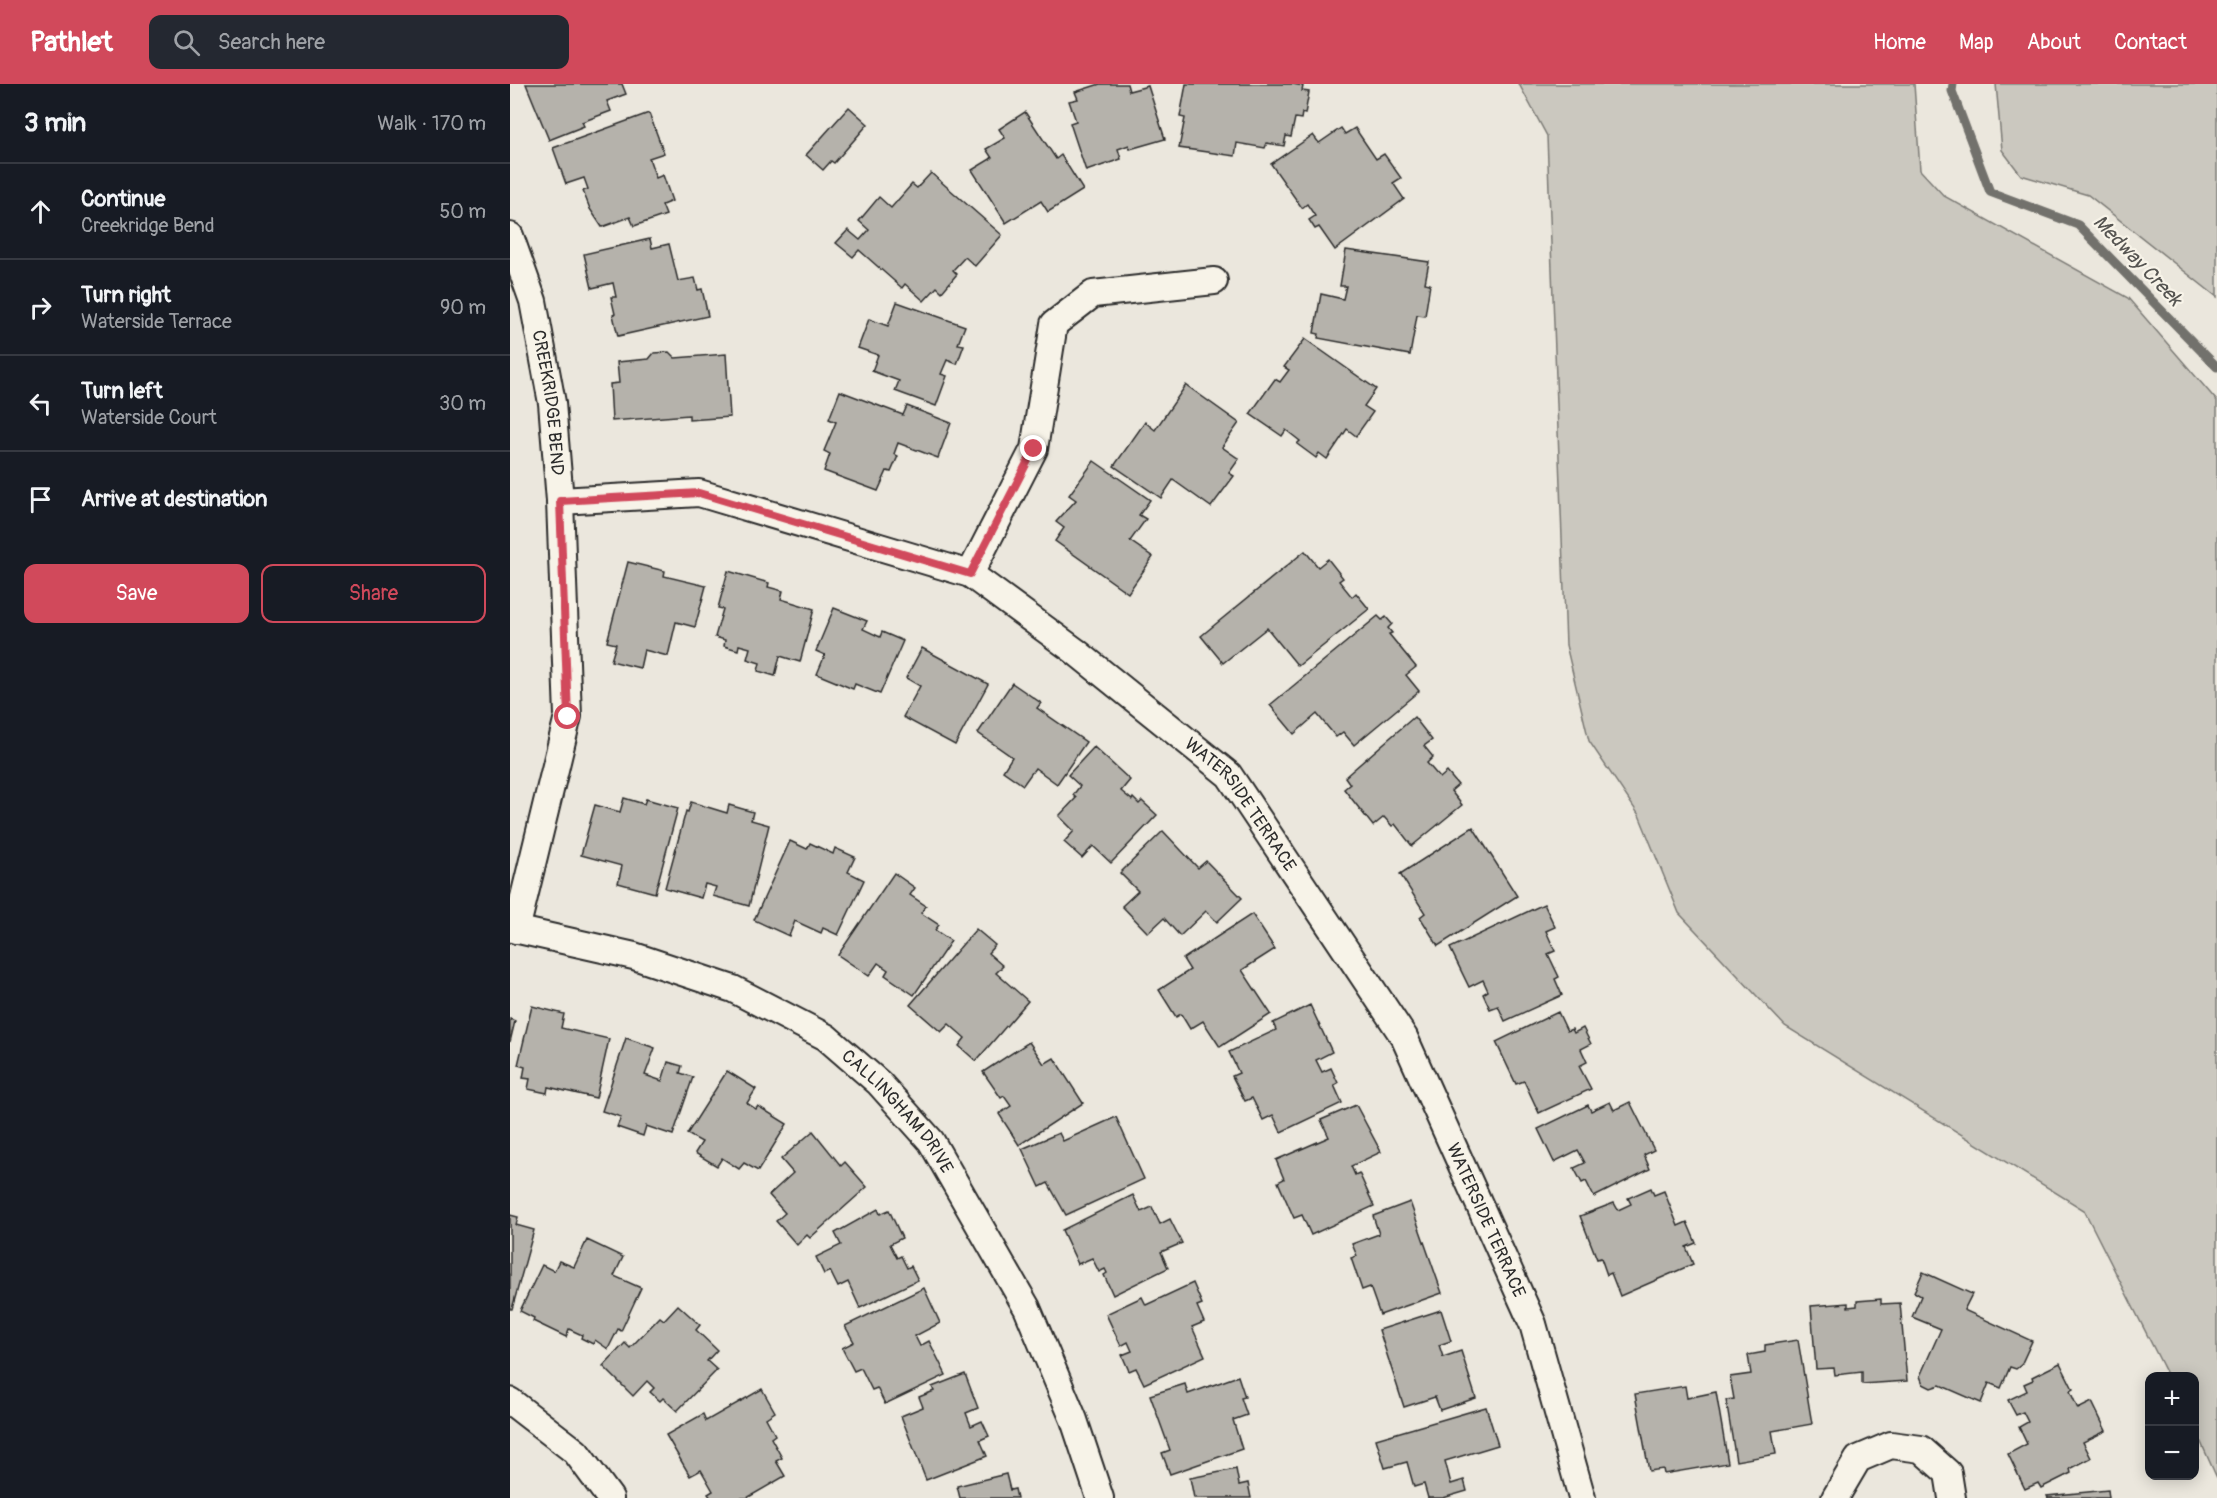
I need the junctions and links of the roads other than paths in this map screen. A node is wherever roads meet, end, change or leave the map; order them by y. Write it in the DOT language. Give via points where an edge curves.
graph roads {
  1 [pos="510,236"];
  2 [pos="1214,281"];
  3 [pos="560,501"];
  4 [pos="970,574"];
  5 [pos="513,929"];
  6 [pos="510,1401"];
  7 [pos="610,1498"];
  8 [pos="1100,1498"];
  9 [pos="1582,1498"];
  10 [pos="1835,1498"];
  11 [pos="1952,1498"];
  1 -- 3 [label="street, CREEKRIDGE BEND" via="533,301 552,404"];
  2 -- 4 [label="street" via="1093,294 1054,324 1034,449"];
  3 -- 4 [label="street, WATERSIDE TERRACE" via="699,493"];
  3 -- 5 [label="street, CREEKRIDGE BEND" via="568,717"];
  4 -- 9 [label="street, WATERSIDE TERRACE" via="1075,651 1229,775 1398,1028 1533,1324"];
  5 -- 8 [label="street, CALLINGHAM DRIVE" via="634,956 733,989 826,1037 879,1083 931,1141 1027,1308 1074,1420"];
  6 -- 7 [label="street" via="576,1452"];
  10 -- 11 [label="street" via="1858,1459 1891,1445 1921,1449 1948,1473"];
}
